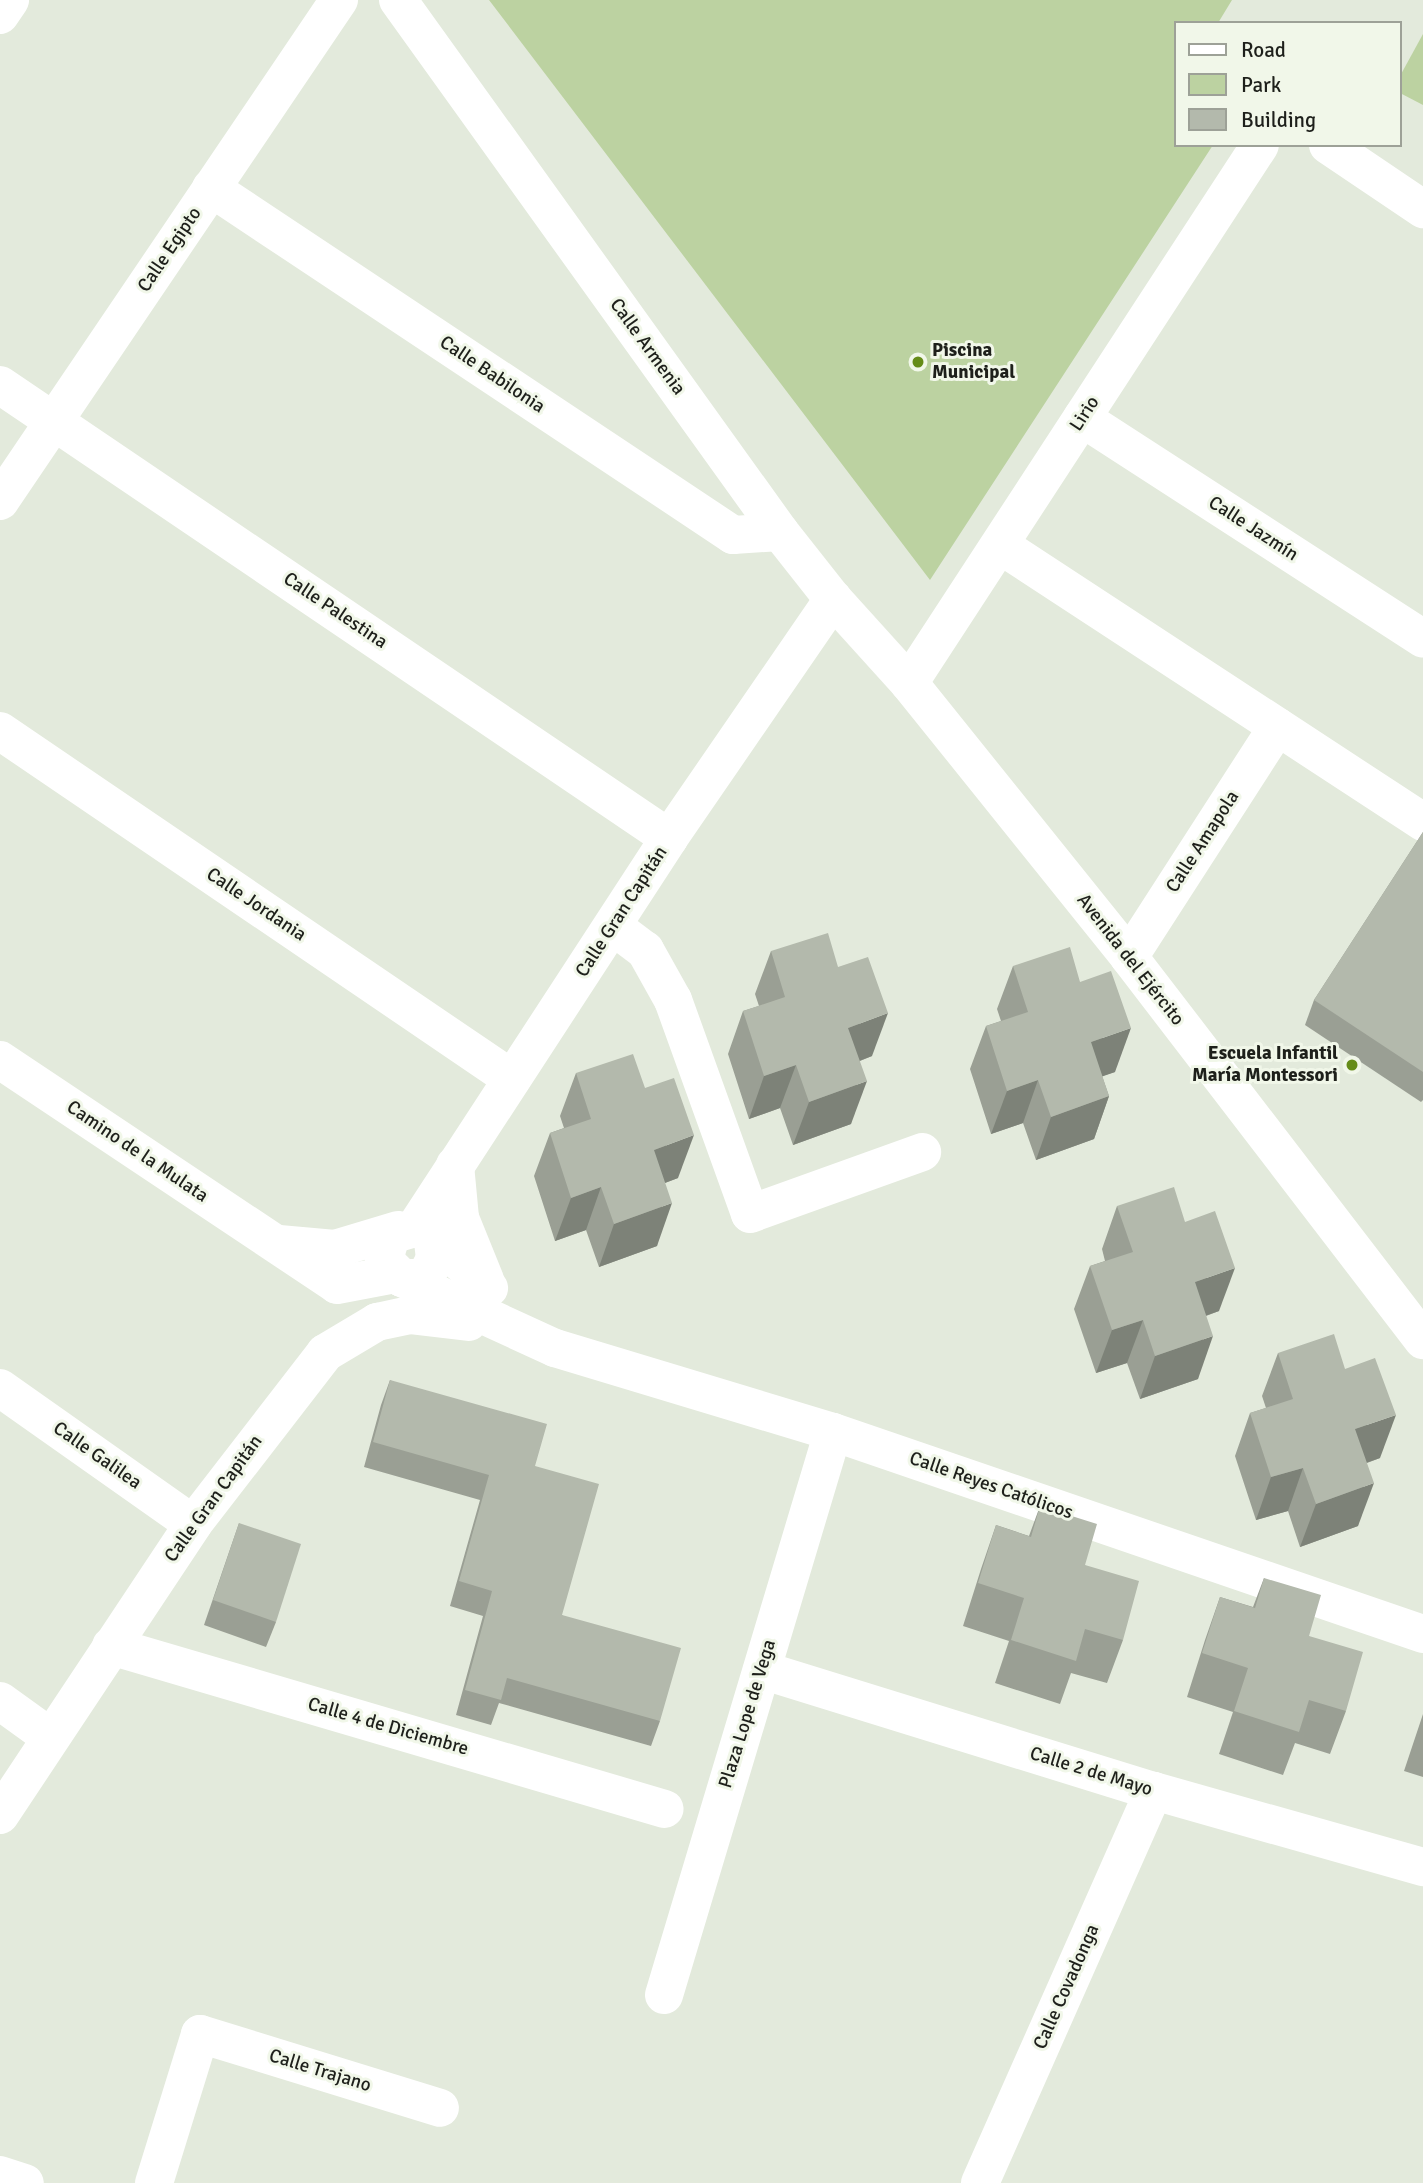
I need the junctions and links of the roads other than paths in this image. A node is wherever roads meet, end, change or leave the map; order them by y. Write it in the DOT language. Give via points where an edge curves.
graph roads {
  1 [pos="10,0"];
  2 [pos="339,0"];
  3 [pos="398,0"];
  4 [pos="0,15"];
  5 [pos="1259,147"];
  6 [pos="1331,147"];
  7 [pos="211,188"];
  8 [pos="1423,209"];
  9 [pos="0,385"];
  10 [pos="1082,418"];
  11 [pos="54,421"];
  12 [pos="0,501"];
  13 [pos="780,532"];
  14 [pos="1000,545"];
  15 [pos="833,599"];
  16 [pos="1423,639"];
  17 [pos="909,683"];
  18 [pos="1277,727"];
  19 [pos="0,731"];
  20 [pos="1423,822"];
  21 [pos="669,838"];
  22 [pos="614,927"];
  23 [pos="1129,957"];
  24 [pos="0,1060"];
  25 [pos="512,1079"];
  26 [pos="922,1152"];
  27 [pos="455,1165"];
  28 [pos="412,1259"];
  29 [pos="489,1287"];
  30 [pos="377,1322"];
  31 [pos="513,1329"];
  32 [pos="1423,1340"];
  33 [pos="555,1348"];
  34 [pos="0,1388"];
  35 [pos="833,1432"];
  36 [pos="193,1524"];
  37 [pos="1423,1634"];
  38 [pos="111,1646"];
  39 [pos="762,1670"];
  40 [pos="0,1701"];
  41 [pos="50,1737"];
  42 [pos="1154,1791"];
  43 [pos="665,1809"];
  44 [pos="0,1815"];
  45 [pos="1423,1867"];
  46 [pos="664,1996"];
  47 [pos="440,2108"];
  48 [pos="0,2175"];
  49 [pos="25,2183"];
  50 [pos="154,2183"];
  51 [pos="980,2183"];
  1 -- 4 [label="street"];
  2 -- 7 [label="street, Calle Egipto"];
  3 -- 13 [label="street, Calle Armenia"];
  5 -- 10 [label="street, Lirio"];
  6 -- 8 [label="street"];
  7 -- 11 [label="street, Calle Egipto"];
  7 -- 13 [label="street, Calle Babilonia" via="733,535"];
  9 -- 11 [label="street, Calle Palestina"];
  10 -- 14 [label="street, Lirio"];
  10 -- 16 [label="street, Calle Jazmín"];
  11 -- 12 [label="street, Calle Egipto"];
  11 -- 21 [label="street, Calle Palestina"];
  13 -- 15 [label="street, Calle Armenia"];
  14 -- 17 [label="street, Lirio"];
  14 -- 18 [label="street"];
  15 -- 17 [label="street, Calle Armenia"];
  15 -- 21 [label="street, Calle Gran Capitán"];
  17 -- 23 [label="street, Avenida del Ejército"];
  18 -- 20 [label="street"];
  18 -- 23 [label="street, Calle Amapola"];
  19 -- 25 [label="street, Calle Jordania"];
  21 -- 22 [label="street, Calle Gran Capitán"];
  22 -- 25 [label="street, Calle Gran Capitán"];
  22 -- 26 [label="street" via="645,950 673,1000 750,1214"];
  23 -- 32 [label="street, Avenida del Ejército"];
  24 -- 28 [label="street, Camino de la Mulata" via="337,1285"];
  25 -- 27 [label="street, Calle Gran Capitán"];
  27 -- 28 [label="street, Calle Gran Capitán"];
  27 -- 29 [label="street, Calle Reyes Católicos" via="460,1218"];
  28 -- 29 [label="street, Calle Reyes Católicos"];
  28 -- 30 [label="street, Calle Gran Capitán"];
  28 -- 31 [label="street, Calle Reyes Católicos"];
  29 -- 33 [label="street, Calle Reyes Católicos"];
  30 -- 31 [label="street, Calle Gran Capitán" via="409,1315"];
  30 -- 36 [label="street, Calle Gran Capitán" via="325,1353"];
  31 -- 33 [label="street, Calle Reyes Católicos"];
  33 -- 35 [label="street, Calle Reyes Católicos"];
  34 -- 36 [label="street, Calle Galilea"];
  35 -- 37 [label="street, Calle Reyes Católicos"];
  35 -- 39 [label="street, Plaza Lope de Vega"];
  36 -- 38 [label="street, Calle Gran Capitán"];
  38 -- 41 [label="street, Calle Gran Capitán"];
  38 -- 43 [label="street, Calle 4 de Diciembre"];
  39 -- 42 [label="street, Calle 2 de Mayo"];
  39 -- 46 [label="street, Plaza Lope de Vega"];
  40 -- 41 [label="street"];
  41 -- 44 [label="street, Calle Gran Capitán"];
  42 -- 45 [label="street, Calle 2 de Mayo"];
  42 -- 51 [label="street, Calle Covadonga"];
  47 -- 50 [label="street, Calle Trajano" via="200,2034"];
  48 -- 49 [label="street"];
}
